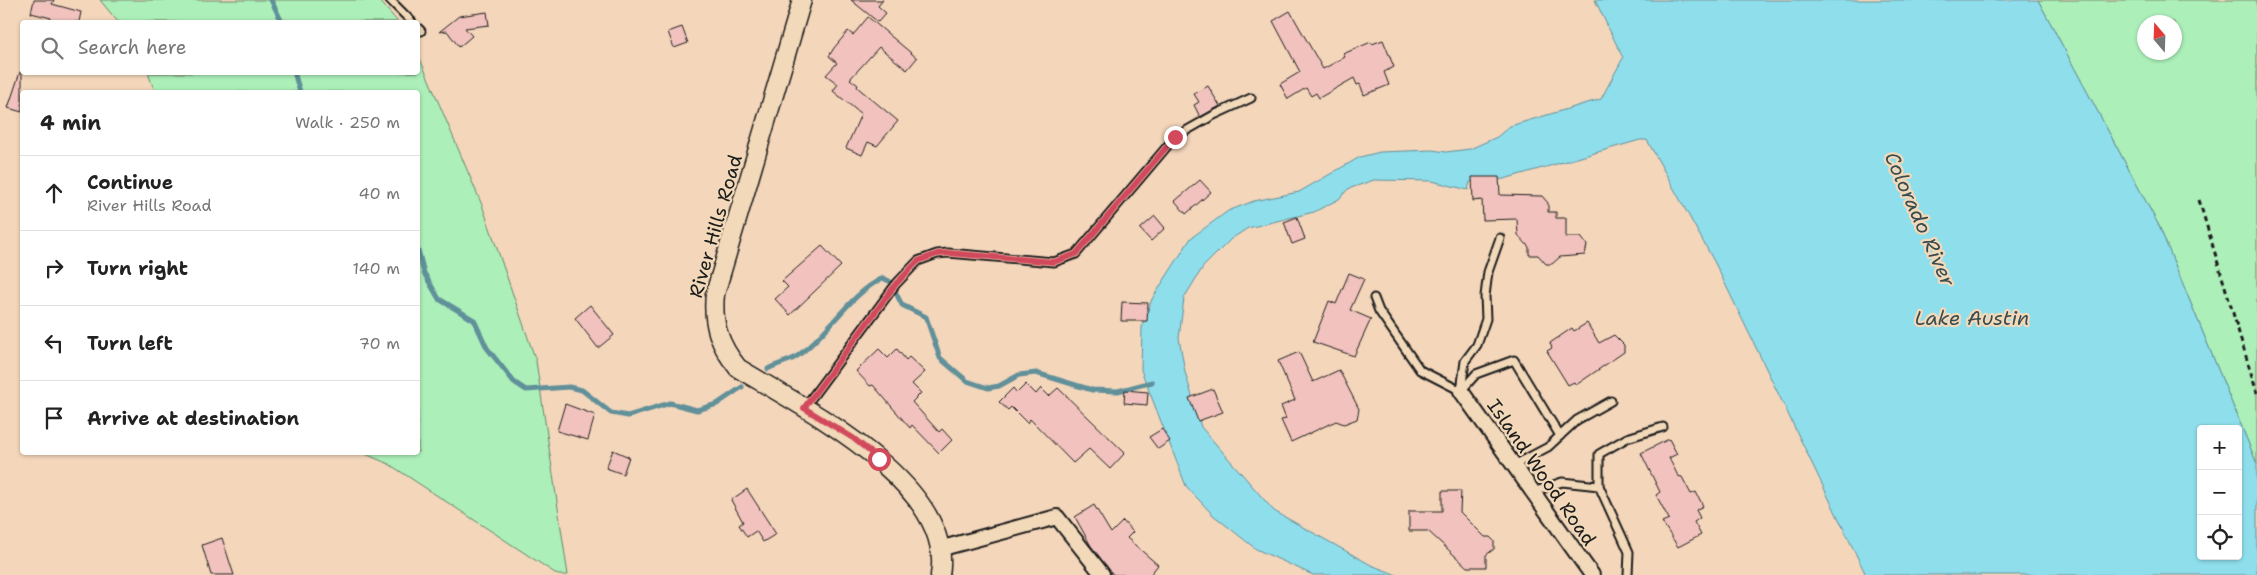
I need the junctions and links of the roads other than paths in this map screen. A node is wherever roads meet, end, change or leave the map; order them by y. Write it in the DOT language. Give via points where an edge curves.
graph roads {
  1 [pos="390,0"];
  2 [pos="802,0"];
  3 [pos="410,20"];
  4 [pos="1251,98"];
  5 [pos="1500,238"];
  6 [pos="1374,298"];
  7 [pos="1461,391"];
  8 [pos="1611,401"];
  9 [pos="804,408"];
  10 [pos="1664,427"];
  11 [pos="1560,436"];
  12 [pos="1514,465"];
  13 [pos="1599,486"];
  14 [pos="1533,492"];
  15 [pos="939,549"];
  16 [pos="1102,574"];
  17 [pos="940,575"];
  18 [pos="1592,575"];
  19 [pos="1628,575"];
  1 -- 3 [label="lane"];
  2 -- 9 [label="street, River Hills Road" via="713,310 725,352 738,368"];
  4 -- 9 [label="lane" via="1175,137 1076,254 1047,262 948,253 918,261 896,284"];
  5 -- 7 [label="lane" via="1488,272 1486,319 1477,345 1465,361"];
  6 -- 7 [label="lane" via="1379,311 1420,370"];
  7 -- 11 [label="lane" via="1476,374 1514,360"];
  7 -- 12 [label="street, Island Wood Road"];
  8 -- 11 [label="lane" via="1577,420"];
  9 -- 15 [label="street, River Hills Road" via="853,438 879,459 925,511 938,538"];
  10 -- 13 [label="lane" via="1627,438 1599,454"];
  11 -- 12 [label="lane" via="1548,447"];
  12 -- 14 [label="street, Island Wood Road"];
  13 -- 14 [label="lane" via="1562,482"];
  13 -- 19 [label="lane" via="1629,552"];
  14 -- 18 [label="street, Island Wood Road"];
  15 -- 16 [label="street" via="1056,517"];
  15 -- 17 [label="street, River Hills Road"];
}
